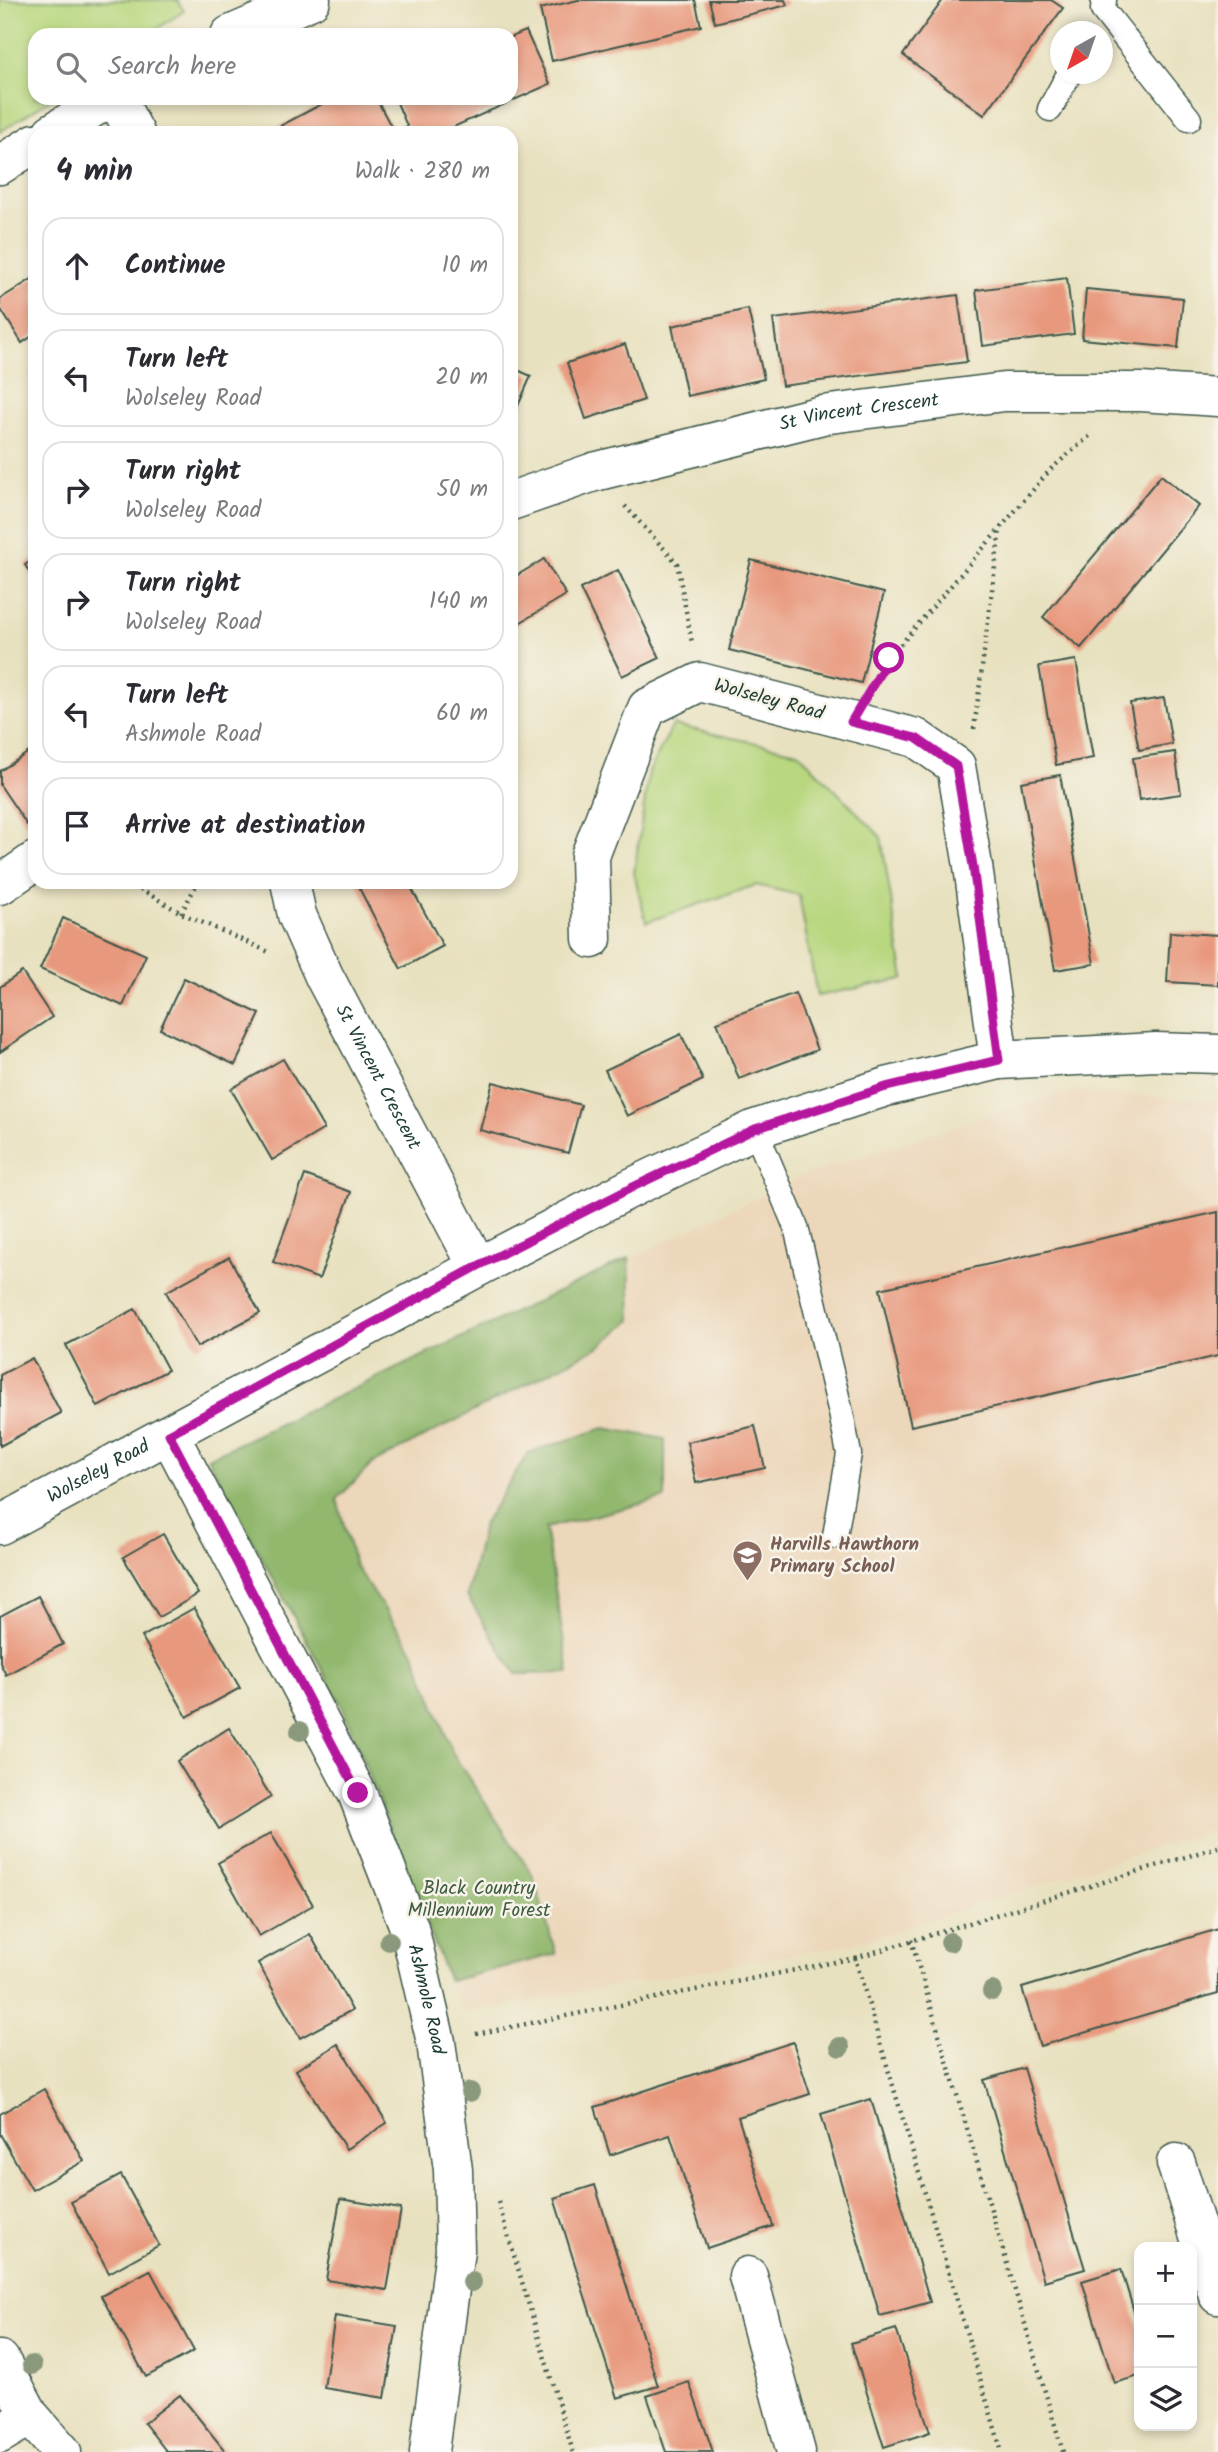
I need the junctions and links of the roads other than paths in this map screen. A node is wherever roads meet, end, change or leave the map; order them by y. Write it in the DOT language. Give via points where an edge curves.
graph roads {
  1 [pos="311,0"];
  2 [pos="1100,14"];
  3 [pos="246,28"];
  4 [pos="1064,84"];
  5 [pos="98,105"];
  6 [pos="121,105"];
  7 [pos="1050,109"];
  8 [pos="1189,119"];
  9 [pos="63,126"];
  10 [pos="131,126"];
  11 [pos="28,147"];
  12 [pos="0,165"];
  13 [pos="1218,397"];
  14 [pos="518,499"];
  15 [pos="28,866"];
  16 [pos="0,885"];
  17 [pos="291,889"];
  18 [pos="592,939"];
  19 [pos="1218,1054"];
  20 [pos="999,1060"];
  21 [pos="755,1129"];
  22 [pos="478,1266"];
  23 [pos="169,1434"];
  24 [pos="0,1525"];
  25 [pos="835,1536"];
  26 [pos="1176,2163"];
  27 [pos="748,2276"];
  28 [pos="1218,2295"];
  29 [pos="0,2360"];
  30 [pos="15,2425"];
  31 [pos="62,2452"];
  32 [pos="429,2452"];
  33 [pos="796,2452"];
  1 -- 3 [label="street"];
  2 -- 8 [label="lane"];
  4 -- 7 [label="lane"];
  5 -- 9 [label="street"];
  6 -- 10 [label="street"];
  11 -- 12 [label="street"];
  13 -- 14 [label="street, St Vincent Crescent" via="1004,392 822,415 594,472"];
  15 -- 16 [label="street"];
  17 -- 22 [label="street, St Vincent Crescent" via="297,915 324,976"];
  18 -- 20 [label="street, Wolseley Road" via="590,856 647,708 700,682 916,738 956,766"];
  19 -- 20 [label="street, Wolseley Road" via="1156,1052"];
  20 -- 21 [label="street, Wolseley Road" via="886,1087"];
  21 -- 22 [label="street, Wolseley Road"];
  21 -- 25 [label="lane" via="796,1227 841,1413 849,1454"];
  22 -- 23 [label="street, Wolseley Road"];
  23 -- 24 [label="street, Wolseley Road"];
  23 -- 32 [label="street, Ashmole Road" via="358,1793 409,1927 436,2042 453,2170 455,2250"];
  26 -- 28 [label="street"];
  27 -- 33 [label="street"];
  29 -- 30 [label="street"];
  30 -- 31 [label="street"];
}
